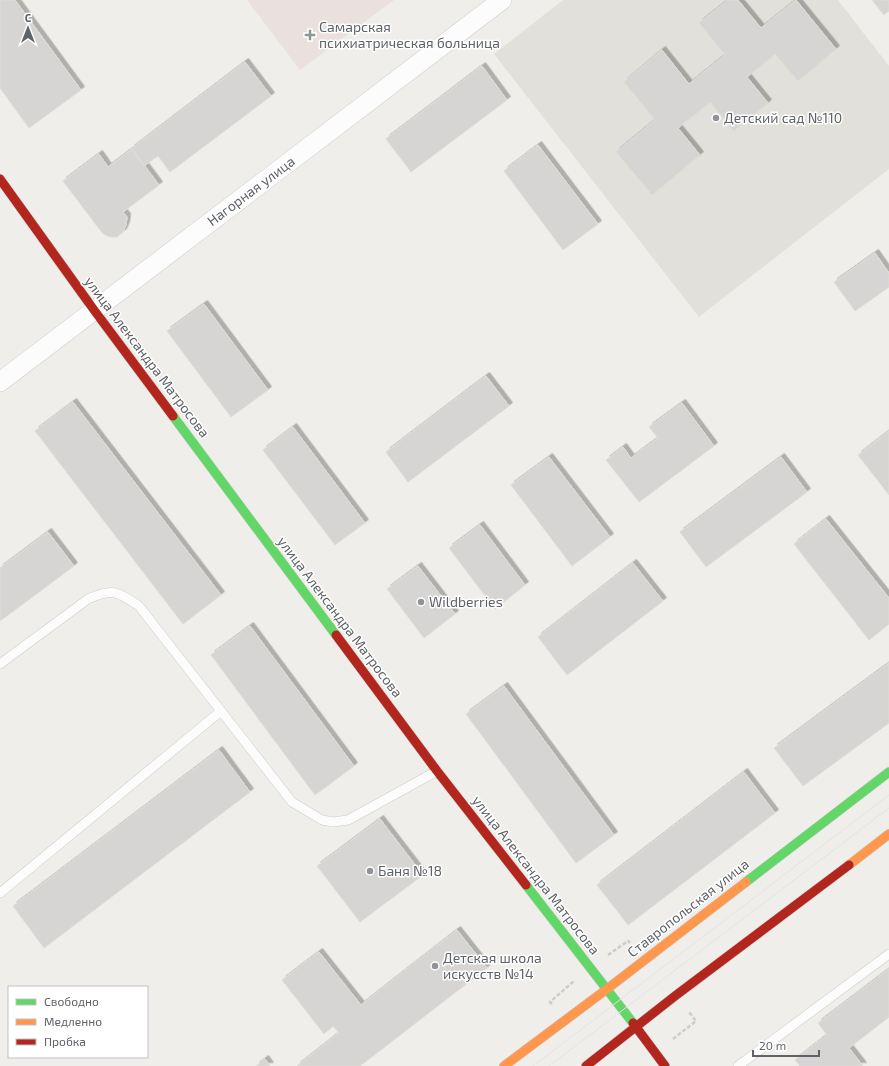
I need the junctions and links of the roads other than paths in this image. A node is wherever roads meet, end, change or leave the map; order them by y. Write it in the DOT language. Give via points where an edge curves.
graph roads {
  1 [pos="502,0"];
  2 [pos="0,179"];
  3 [pos="94,310"];
  4 [pos="0,382"];
  5 [pos="0,664"];
  6 [pos="221,711"];
  7 [pos="437,771"];
  8 [pos="889,772"];
  9 [pos="889,834"];
  10 [pos="0,893"];
  11 [pos="889,954"];
  12 [pos="607,989"];
  13 [pos="635,1028"];
  14 [pos="504,1066"];
  15 [pos="586,1066"];
  16 [pos="665,1066"];
  17 [pos="738,1066"];
  1 -- 3 [label="street, Нагорная улица"];
  2 -- 3 [label="street, улица Александра Матросова"];
  3 -- 4 [label="street, Нагорная улица"];
  3 -- 7 [label="street, улица Александра Матросова"];
  5 -- 6 [label="lane" via="88,599 101,593 122,594 139,606"];
  6 -- 7 [label="lane" via="292,802 322,820 348,820"];
  6 -- 10 [label="lane"];
  7 -- 12 [label="street, улица Александра Матросова"];
  8 -- 12 [label="street, Ставропольская улица"];
  9 -- 13 [label="street"];
  11 -- 17 [label="lane"];
  12 -- 13 [label="street, улица Александра Матросова"];
  12 -- 14 [label="street, Ставропольская улица"];
  13 -- 15 [label="street"];
  13 -- 16 [label="street, улица Александра Матросова"];
}
